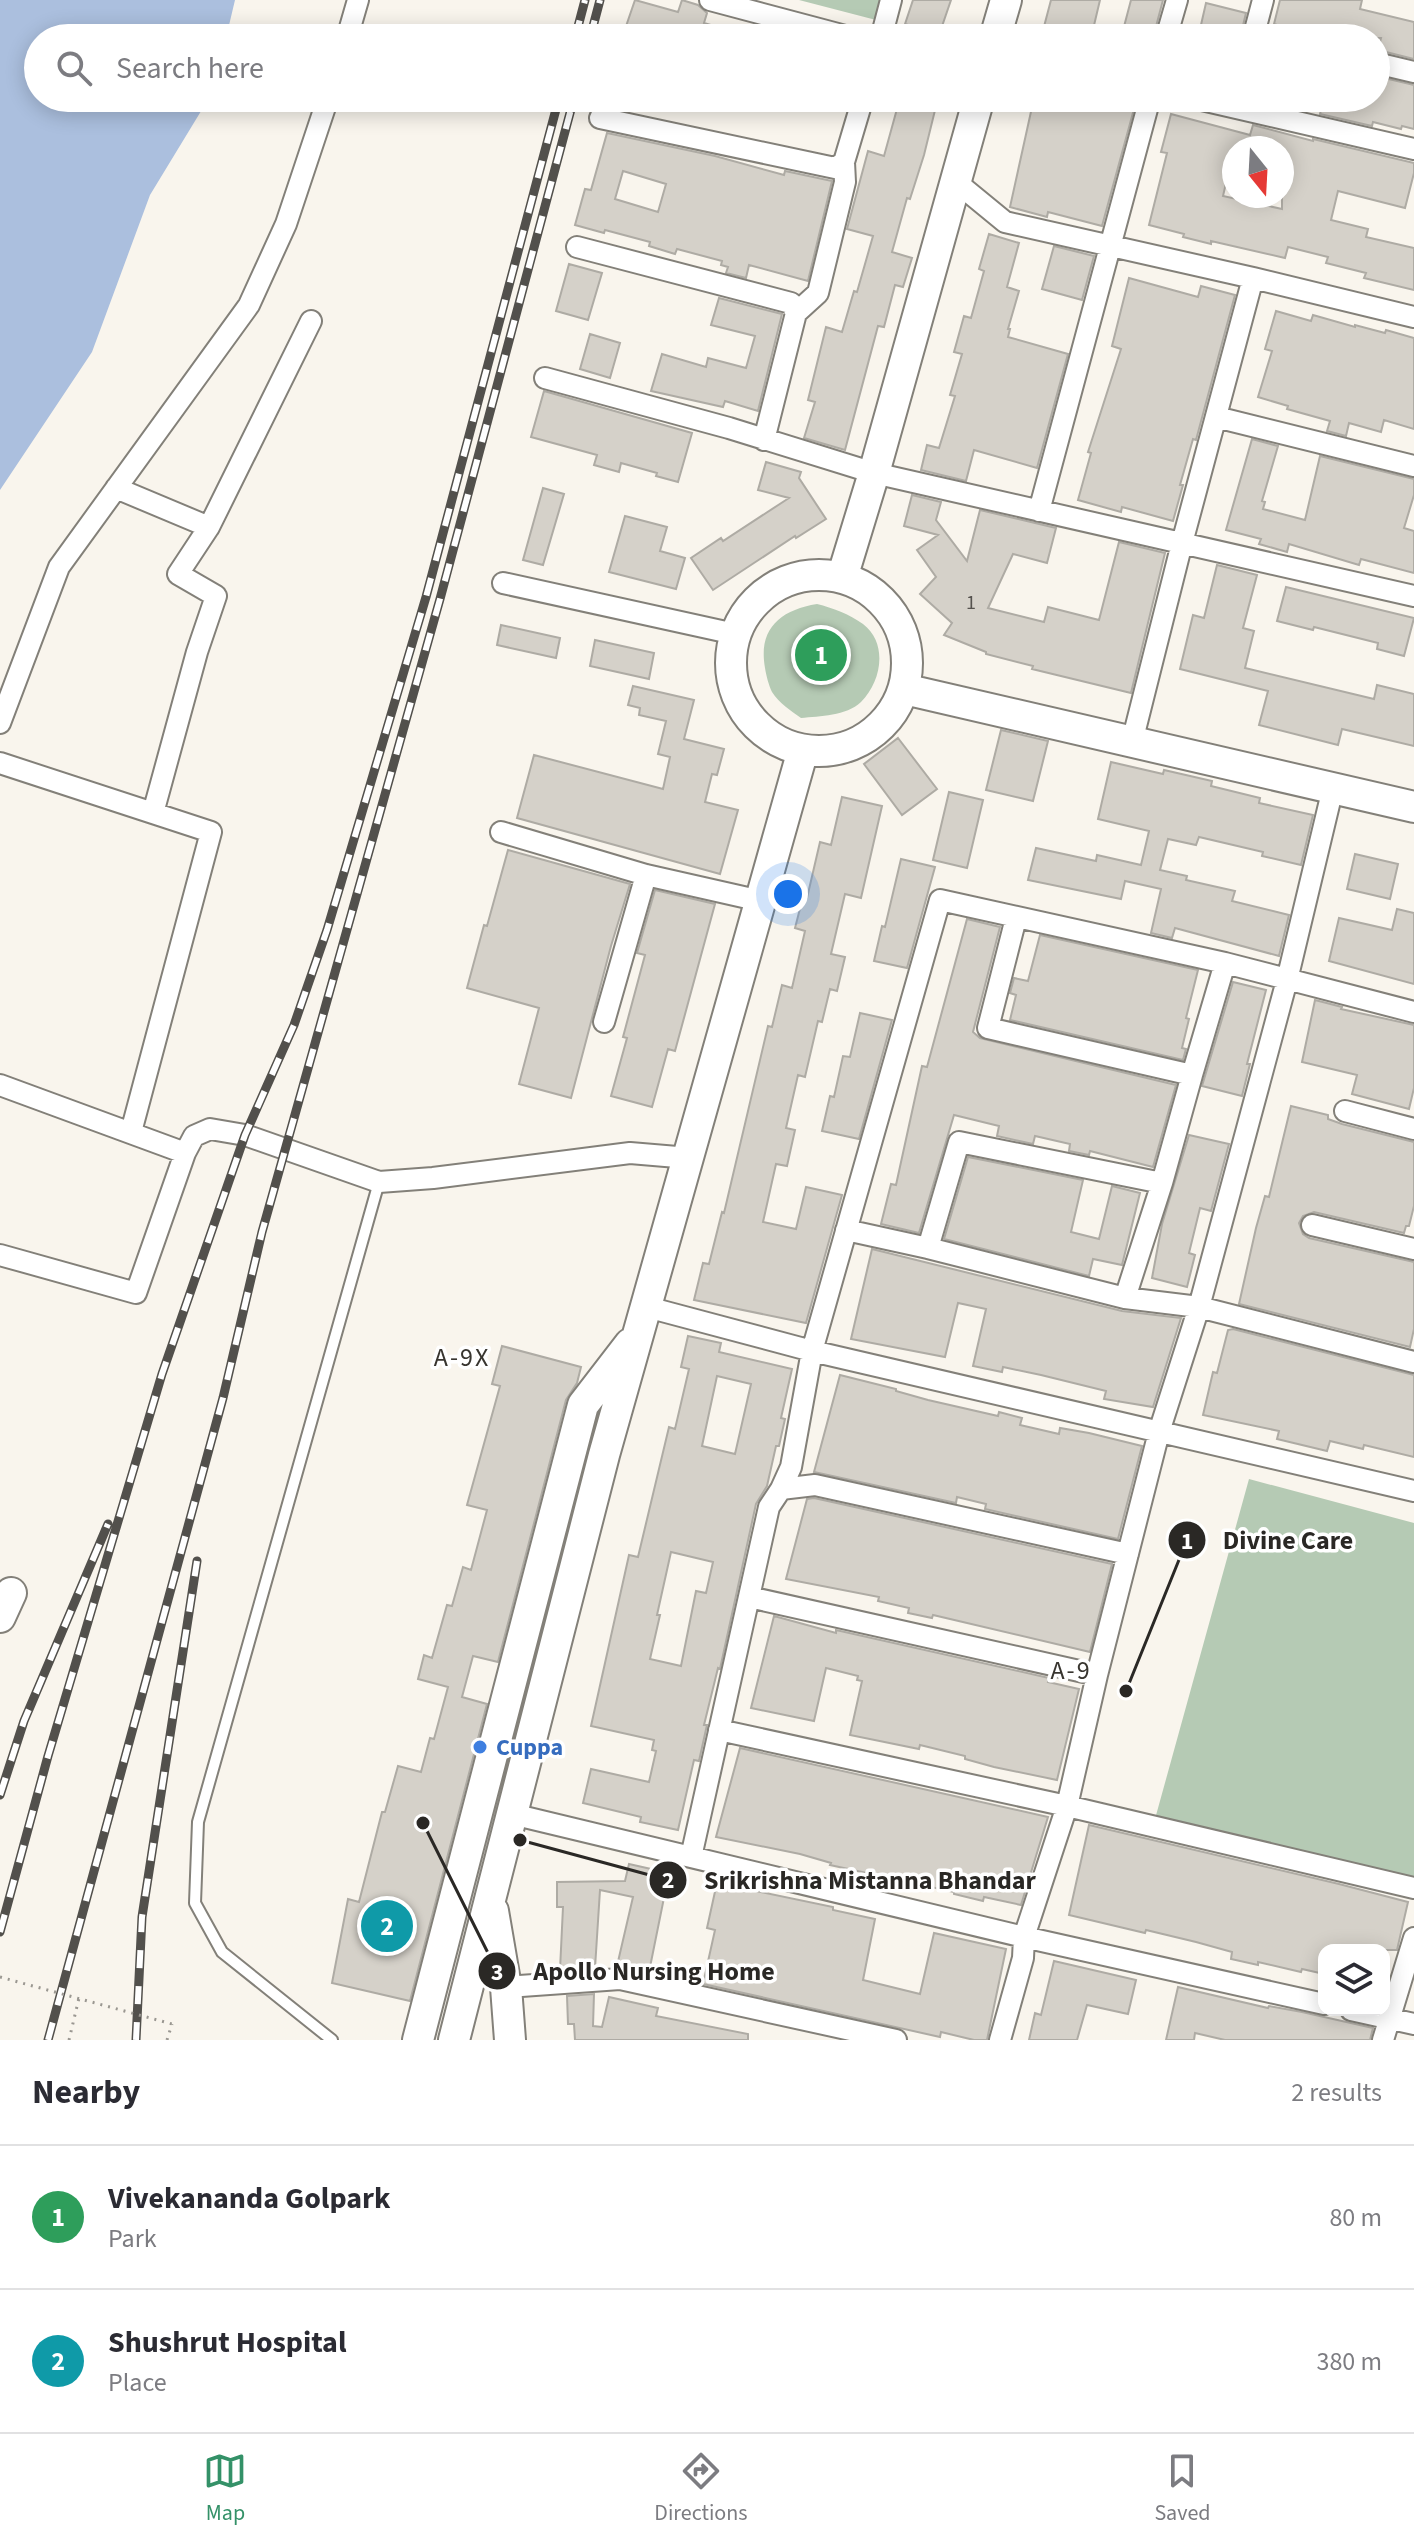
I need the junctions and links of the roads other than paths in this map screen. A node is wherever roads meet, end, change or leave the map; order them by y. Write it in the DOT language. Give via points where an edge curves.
graph roads {
  1 [pos="358,0"];
  2 [pos="710,0"];
  3 [pos="891,0"];
  4 [pos="1006,0"];
  5 [pos="1177,0"];
  6 [pos="1263,0"];
  7 [pos="351,24"];
  8 [pos="800,24"];
  9 [pos="885,24"];
  10 [pos="999,24"];
  11 [pos="1170,24"];
  12 [pos="1260,24"];
  13 [pos="1390,66"];
  14 [pos="1414,72"];
  15 [pos="323,112"];
  16 [pos="859,112"];
  17 [pos="975,112"];
  18 [pos="1146,112"];
  19 [pos="1271,112"];
  20 [pos="600,118"];
  21 [pos="1414,149"];
  22 [pos="844,162"];
  23 [pos="955,181"];
  24 [pos="577,247"];
  25 [pos="1110,247"];
  26 [pos="1253,278"];
  27 [pos="796,313"];
  28 [pos="1414,317"];
  29 [pos="311,321"];
  30 [pos="545,378"];
  31 [pos="1216,417"];
  32 [pos="764,440"];
  33 [pos="1414,466"];
  34 [pos="874,473"];
  35 [pos="116,488"];
  36 [pos="1039,511"];
  37 [pos="209,527"];
  38 [pos="1182,543"];
  39 [pos="842,578"];
  40 [pos="503,583"];
  41 [pos="1414,596"];
  42 [pos="735,634"];
  43 [pos="904,689"];
  44 [pos="0,723"];
  45 [pos="1132,742"];
  46 [pos="803,750"];
  47 [pos="0,763"];
  48 [pos="1333,788"];
  49 [pos="1414,807"];
  50 [pos="153,813"];
  51 [pos="501,832"];
  52 [pos="646,875"];
  53 [pos="761,901"];
  54 [pos="1016,918"];
  55 [pos="1225,963"];
  56 [pos="1287,980"];
  57 [pos="1414,1012"];
  58 [pos="604,1022"];
  59 [pos="1192,1075"];
  60 [pos="0,1085"];
  61 [pos="1345,1111"];
  62 [pos="1414,1129"];
  63 [pos="131,1132"];
  64 [pos="185,1153"];
  65 [pos="689,1158"];
  66 [pos="379,1182"];
  67 [pos="1162,1183"];
  68 [pos="1312,1225"];
  69 [pos="846,1230"];
  70 [pos="928,1248"];
  71 [pos="1414,1249"];
  72 [pos="0,1255"];
  73 [pos="1125,1298"];
  74 [pos="1199,1307"];
  75 [pos="644,1318"];
  76 [pos="812,1351"];
  77 [pos="1414,1362"];
  78 [pos="1159,1432"];
  79 [pos="781,1489"];
  80 [pos="1414,1491"];
  81 [pos="1128,1554"];
  82 [pos="749,1597"];
  83 [pos="1097,1675"];
  84 [pos="719,1730"];
  85 [pos="1067,1806"];
  86 [pos="512,1814"];
  87 [pos="691,1857"];
  88 [pos="1414,1888"];
  89 [pos="490,1897"];
  90 [pos="1024,1937"];
  91 [pos="1414,1938"];
  92 [pos="506,1987"];
  93 [pos="1318,2003"];
  94 [pos="1376,2016"];
  95 [pos="1389,2019"];
  96 [pos="1414,2024"];
  97 [pos="332,2040"];
  98 [pos="418,2040"];
  99 [pos="454,2040"];
  100 [pos="510,2040"];
  101 [pos="896,2040"];
  102 [pos="1000,2040"];
  103 [pos="1383,2040"];
  1 -- 7 [label="street"];
  2 -- 8 [label="street"];
  3 -- 9 [label="street"];
  4 -- 10 [label="street"];
  5 -- 11 [label="street"];
  6 -- 12 [label="street"];
  13 -- 14 [label="street"];
  15 -- 35 [label="street" via="286,224 249,305"];
  16 -- 22 [label="street"];
  17 -- 23 [label="street"];
  18 -- 25 [label="street"];
  19 -- 21 [label="street"];
  20 -- 22 [label="street" via="835,168"];
  22 -- 27 [label="street" via="845,182 818,293"];
  23 -- 25 [label="street" via="1005,222"];
  23 -- 34 [label="street"];
  24 -- 27 [label="street" via="791,303"];
  25 -- 26 [label="street"];
  25 -- 36 [label="street"];
  26 -- 28 [label="street"];
  26 -- 31 [label="street"];
  27 -- 32 [label="street"];
  29 -- 37 [label="street"];
  30 -- 32 [label="street"];
  31 -- 33 [label="street"];
  31 -- 38 [label="street"];
  32 -- 34 [label="street"];
  34 -- 36 [label="street"];
  34 -- 39 [label="street"];
  35 -- 37 [label="street"];
  35 -- 44 [label="street" via="59,567"];
  36 -- 38 [label="street"];
  37 -- 50 [label="street" via="178,574 216,596"];
  38 -- 41 [label="street"];
  38 -- 45 [label="street"];
  39 -- 42 [label="street" via="809,575 778,585 752,606"];
  39 -- 43 [label="street" via="873,593 897,620 907,654"];
  40 -- 42 [label="street"];
  42 -- 46 [label="street" via="730,667 747,715 772,738"];
  43 -- 45 [label="street"];
  43 -- 46 [label="street" via="889,717 865,738 835,750"];
  45 -- 48 [label="street"];
  46 -- 53 [label="street"];
  47 -- 50 [label="street"];
  48 -- 49 [label="street"];
  48 -- 56 [label="street"];
  50 -- 63 [label="street" via="211,832"];
  51 -- 52 [label="street"];
  52 -- 53 [label="street"];
  52 -- 58 [label="street"];
  53 -- 65 [label="street"];
  54 -- 55 [label="street"];
  54 -- 59 [label="street" via="988,1028"];
  54 -- 69 [label="street" via="940,900"];
  55 -- 56 [label="street"];
  55 -- 59 [label="street"];
  56 -- 57 [label="street"];
  56 -- 74 [label="street"];
  59 -- 67 [label="street"];
  60 -- 63 [label="street"];
  61 -- 62 [label="street"];
  63 -- 64 [label="street"];
  64 -- 66 [label="street" via="194,1136 210,1129 245,1135"];
  64 -- 72 [label="street" via="136,1293"];
  65 -- 66 [label="street" via="630,1153"];
  65 -- 75 [label="street"];
  66 -- 97 [label="lane" via="198,1822 195,1903 222,1952"];
  67 -- 70 [label="street" via="959,1142"];
  67 -- 73 [label="street"];
  68 -- 71 [label="street"];
  69 -- 70 [label="street"];
  69 -- 76 [label="street"];
  70 -- 73 [label="street"];
  73 -- 74 [label="street"];
  74 -- 77 [label="street"];
  74 -- 78 [label="street"];
  75 -- 76 [label="street"];
  75 -- 86 [label="street"];
  75 -- 98 [label="street" via="583,1405"];
  76 -- 78 [label="street"];
  76 -- 79 [label="street" via="791,1467"];
  78 -- 80 [label="street"];
  78 -- 81 [label="street"];
  79 -- 81 [label="street" via="815,1485"];
  79 -- 82 [label="street" via="769,1507"];
  81 -- 83 [label="street"];
  82 -- 83 [label="street"];
  82 -- 84 [label="street"];
  83 -- 85 [label="street"];
  84 -- 85 [label="street"];
  84 -- 87 [label="street"];
  85 -- 88 [label="street"];
  85 -- 90 [label="street"];
  86 -- 87 [label="street"];
  86 -- 89 [label="street"];
  87 -- 90 [label="street"];
  89 -- 92 [label="street"];
  89 -- 99 [label="street"];
  90 -- 93 [label="street"];
  90 -- 102 [label="street"];
  91 -- 95 [label="street"];
  92 -- 100 [label="street"];
  92 -- 101 [label="street" via="620,1979"];
  94 -- 95 [label="street"];
  95 -- 96 [label="street"];
  95 -- 103 [label="street"];
}
